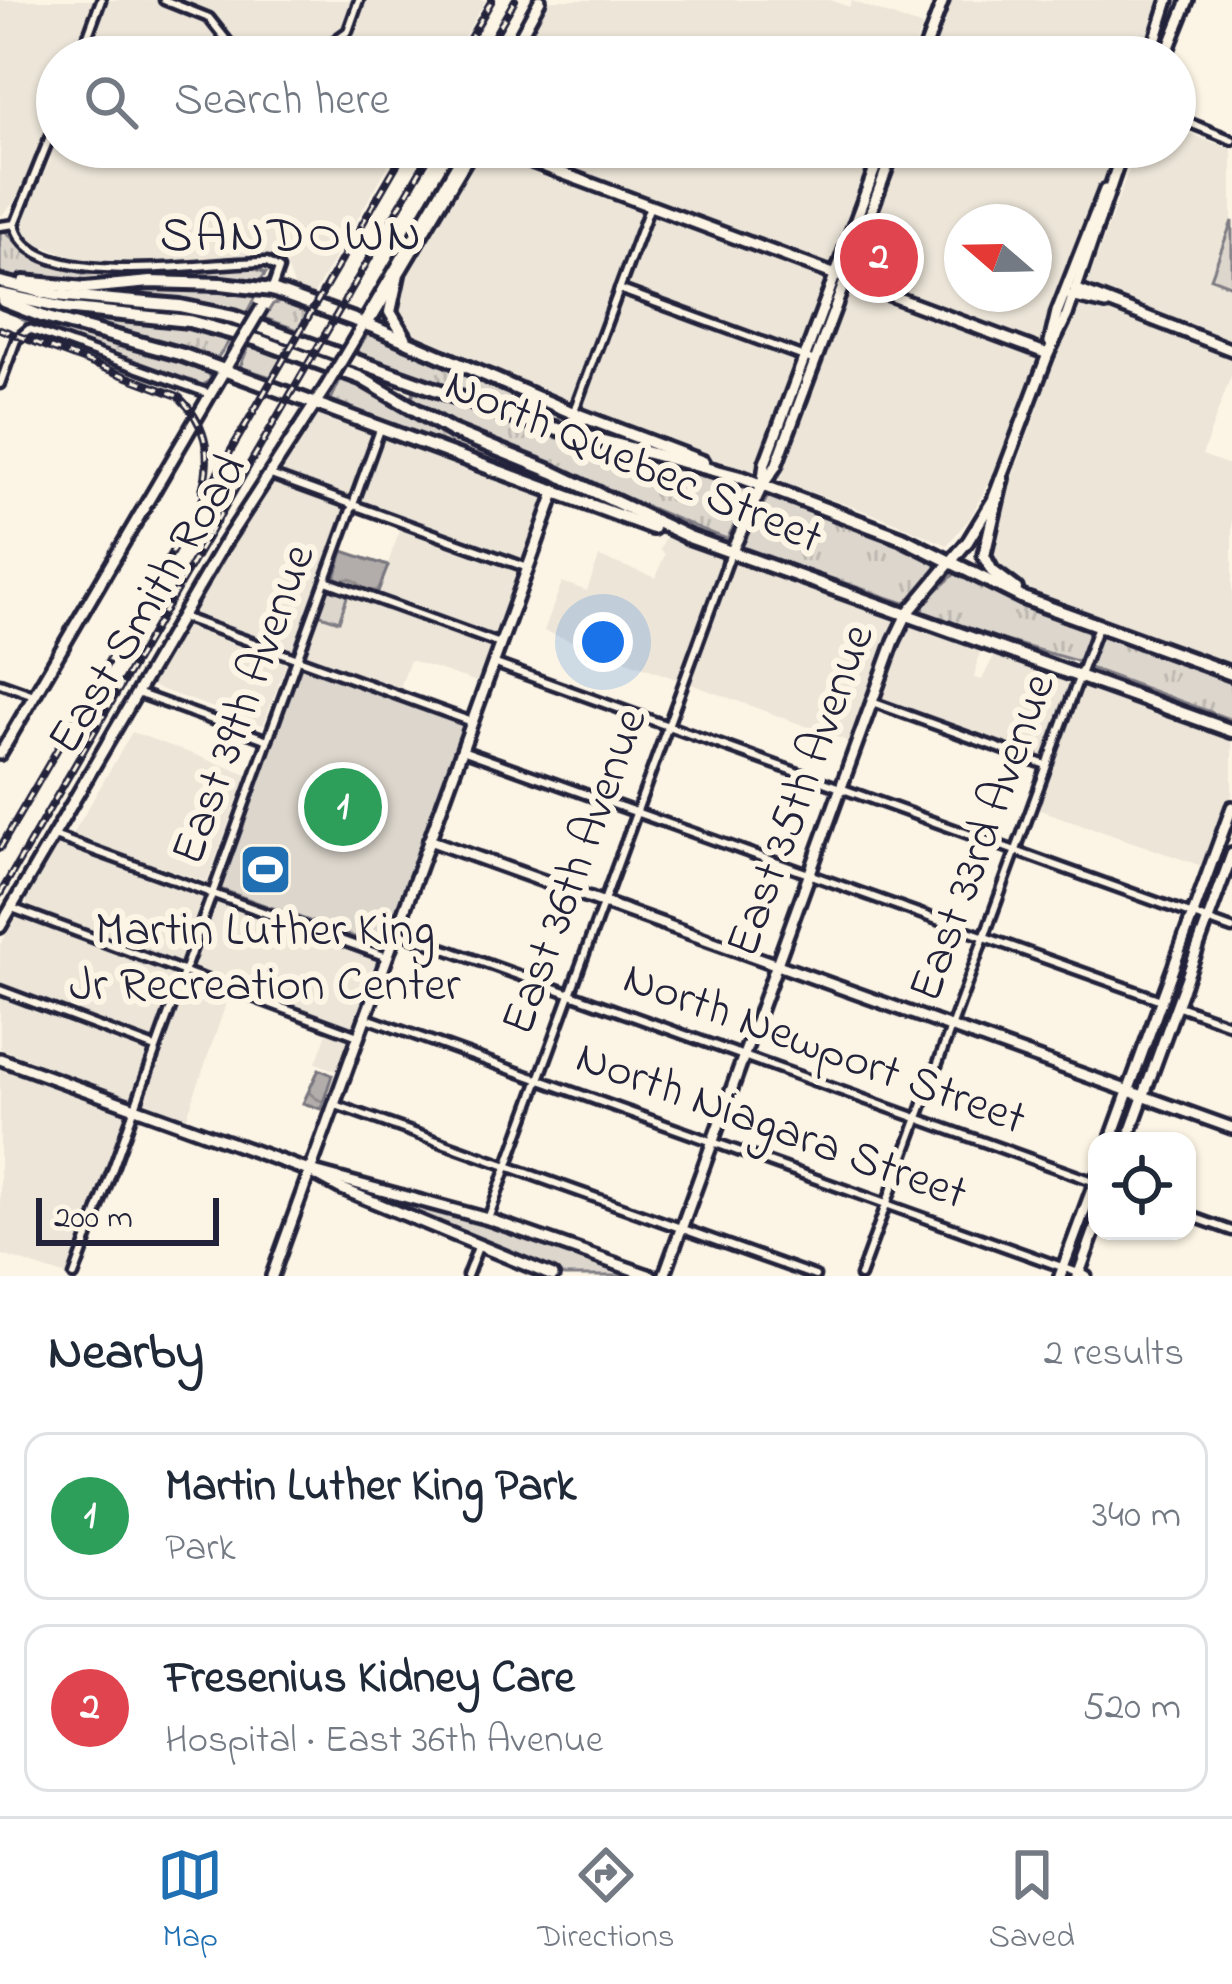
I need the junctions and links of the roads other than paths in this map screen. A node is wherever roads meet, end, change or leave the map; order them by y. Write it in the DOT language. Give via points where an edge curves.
graph roads {
  1 [pos="101,0"];
  2 [pos="164,0"];
  3 [pos="358,0"];
  4 [pos="540,0"];
  5 [pos="943,0"];
  6 [pos="1168,0"];
  7 [pos="1188,0"];
  8 [pos="88,36"];
  9 [pos="223,36"];
  10 [pos="343,36"];
  11 [pos="520,36"];
  12 [pos="930,36"];
  13 [pos="1157,36"];
  14 [pos="1173,36"];
  15 [pos="1196,126"];
  16 [pos="1232,140"];
  17 [pos="37,168"];
  18 [pos="458,168"];
  19 [pos="459,168"];
  20 [pos="548,168"];
  21 [pos="876,168"];
  22 [pos="886,168"];
  23 [pos="1116,168"];
  24 [pos="650,206"];
  25 [pos="15,224"];
  26 [pos="0,226"];
  27 [pos="398,275"];
  28 [pos="841,277"];
  29 [pos="0,279"];
  30 [pos="620,289"];
  31 [pos="272,290"];
  32 [pos="1070,292"];
  33 [pos="0,297"];
  34 [pos="364,323"];
  35 [pos="412,343"];
  36 [pos="1232,350"];
  37 [pos="1048,354"];
  38 [pos="810,359"];
  39 [pos="228,365"];
  40 [pos="0,384"];
  41 [pos="210,394"];
  42 [pos="316,403"];
  43 [pos="573,413"];
  44 [pos="381,427"];
  45 [pos="268,474"];
  46 [pos="740,477"];
  47 [pos="1002,478"];
  48 [pos="762,486"];
  49 [pos="556,490"];
  50 [pos="353,505"];
  51 [pos="689,537"];
  52 [pos="731,553"];
  53 [pos="952,562"];
  54 [pos="528,568"];
  55 [pos="326,581"];
  56 [pos="1033,602"];
  57 [pos="908,614"];
  58 [pos="181,617"];
  59 [pos="1098,626"];
  60 [pos="500,644"];
  61 [pos="297,659"];
  62 [pos="494,662"];
  63 [pos="1232,674"];
  64 [pos="1079,675"];
  65 [pos="0,683"];
  66 [pos="137,693"];
  67 [pos="34,695"];
  68 [pos="872,702"];
  69 [pos="472,722"];
  70 [pos="667,726"];
  71 [pos="1230,731"];
  72 [pos="268,740"];
  73 [pos="462,749"];
  74 [pos="0,754"];
  75 [pos="1046,765"];
  76 [pos="840,788"];
  77 [pos="1232,807"];
  78 [pos="636,812"];
  79 [pos="54,836"];
  80 [pos="429,840"];
  81 [pos="1015,851"];
  82 [pos="1232,854"];
  83 [pos="809,874"];
  84 [pos="212,893"];
  85 [pos="603,903"];
  86 [pos="11,908"];
  87 [pos="1193,915"];
  88 [pos="1208,920"];
  89 [pos="0,927"];
  90 [pos="1232,928"];
  91 [pos="396,932"];
  92 [pos="983,936"];
  93 [pos="386,957"];
  94 [pos="776,965"];
  95 [pos="184,972"];
  96 [pos="0,990"];
  97 [pos="570,994"];
  98 [pos="1161,1000"];
  99 [pos="1176,1005"];
  100 [pos="364,1017"];
  101 [pos="1232,1025"];
  102 [pos="950,1028"];
  103 [pos="358,1036"];
  104 [pos="155,1048"];
  105 [pos="743,1056"];
  106 [pos="0,1059"];
  107 [pos="539,1079"];
  108 [pos="1128,1091"];
  109 [pos="1143,1096"];
  110 [pos="336,1105"];
  111 [pos="134,1108"];
  112 [pos="917,1118"];
  113 [pos="1232,1128"];
  114 [pos="1113,1132"];
  115 [pos="1130,1132"];
  116 [pos="712,1142"];
  117 [pos="508,1166"];
  118 [pos="309,1172"];
  119 [pos="1088,1176"];
  120 [pos="1088,1201"];
  121 [pos="886,1204"];
  122 [pos="1196,1218"];
  123 [pos="488,1219"];
  124 [pos="682,1228"];
  125 [pos="1232,1231"];
  126 [pos="1092,1240"];
  127 [pos="478,1247"];
  128 [pos="1062,1272"];
  129 [pos="1082,1275"];
  130 [pos="74,1276"];
  131 [pos="273,1276"];
  132 [pos="467,1276"];
  133 [pos="554,1276"];
  134 [pos="651,1276"];
  135 [pos="664,1276"];
  136 [pos="815,1276"];
  137 [pos="860,1276"];
  1 -- 8 [label="street"];
  2 -- 9 [label="street" via="209,18"];
  3 -- 10 [label="street"];
  4 -- 11 [label="street"];
  5 -- 12 [label="street"];
  6 -- 13 [label="street"];
  7 -- 14 [label="street"];
  15 -- 16 [label="street"];
  17 -- 25 [label="street"];
  18 -- 34 [label="street, East Smith Road"];
  19 -- 27 [label="street, East Smith Road"];
  20 -- 24 [label="street"];
  21 -- 28 [label="street, East 36th Avenue"];
  22 -- 28 [label="street, East 36th Avenue"];
  23 -- 32 [label="street, East 35th Avenue"];
  24 -- 28 [label="street"];
  24 -- 30 [label="street"];
  25 -- 26 [label="street"];
  25 -- 31 [label="street" via="27,247 89,270 274,263 280,274"];
  27 -- 34 [label="street, East Smith Road"];
  27 -- 35 [label="main road" via="391,316"];
  28 -- 37 [label="street"];
  28 -- 38 [label="street, East 36th Avenue"];
  29 -- 31 [label="main road"];
  29 -- 46 [label="main road, North Quebec Street" via="83,299 232,317 516,418"];
  30 -- 38 [label="street"];
  30 -- 43 [label="street"];
  31 -- 34 [label="main road"];
  31 -- 39 [label="street, bridge"];
  32 -- 36 [label="street"];
  32 -- 37 [label="street, East 35th Avenue"];
  33 -- 39 [label="main road" via="35,314"];
  33 -- 51 [label="main road, North Quebec Street" via="189,321 258,340 361,378 452,431"];
  34 -- 35 [label="main road"];
  34 -- 42 [label="street, East Smith Road, bridge"];
  35 -- 43 [label="main road"];
  37 -- 47 [label="street, East 35th Avenue"];
  38 -- 48 [label="street, East 36th Avenue" via="776,466"];
  39 -- 41 [label="street"];
  39 -- 42 [label="main road"];
  40 -- 41 [label="street" via="16,340 29,329"];
  41 -- 67 [label="street"];
  42 -- 44 [label="main road"];
  42 -- 45 [label="street, East Smith Road"];
  43 -- 46 [label="main road"];
  44 -- 49 [label="main road"];
  44 -- 50 [label="street, East 39th Avenue"];
  45 -- 50 [label="street"];
  45 -- 58 [label="street, East Smith Road"];
  46 -- 48 [label="main road, North Quebec Street"];
  47 -- 53 [label="street, East 35th Avenue"];
  47 -- 56 [label="main road" via="985,556"];
  48 -- 52 [label="street, East 36th Avenue"];
  48 -- 53 [label="main road, North Quebec Street"];
  49 -- 51 [label="main road"];
  49 -- 54 [label="street"];
  50 -- 54 [label="street"];
  50 -- 55 [label="street, East 39th Avenue"];
  51 -- 52 [label="main road, North Quebec Street"];
  52 -- 57 [label="main road, North Quebec Street"];
  52 -- 70 [label="street, East 36th Avenue"];
  53 -- 56 [label="main road, North Quebec Street"];
  53 -- 57 [label="street, East 35th Avenue"];
  54 -- 60 [label="street"];
  55 -- 60 [label="street"];
  55 -- 61 [label="street, East 39th Avenue"];
  56 -- 59 [label="main road, North Quebec Street"];
  57 -- 64 [label="main road, North Quebec Street"];
  57 -- 68 [label="street, East 35th Avenue"];
  58 -- 61 [label="street"];
  58 -- 66 [label="street, East Smith Road"];
  59 -- 63 [label="main road, North Quebec Street"];
  59 -- 64 [label="street, East 33rd Avenue"];
  60 -- 62 [label="street"];
  61 -- 69 [label="street"];
  61 -- 72 [label="street, East 39th Avenue"];
  62 -- 69 [label="street"];
  62 -- 70 [label="street"];
  64 -- 71 [label="main road, North Quebec Street"];
  64 -- 75 [label="street, East 33rd Avenue"];
  65 -- 67 [label="street"];
  66 -- 72 [label="street"];
  66 -- 79 [label="street, East Smith Road"];
  67 -- 74 [label="street"];
  68 -- 75 [label="street"];
  68 -- 76 [label="street, East 35th Avenue"];
  69 -- 73 [label="street"];
  70 -- 76 [label="street"];
  70 -- 78 [label="street, East 36th Avenue"];
  72 -- 84 [label="street, East 39th Avenue"];
  73 -- 78 [label="street"];
  73 -- 80 [label="street"];
  75 -- 81 [label="street, East 33rd Avenue"];
  76 -- 81 [label="street"];
  76 -- 83 [label="street, East 35th Avenue"];
  77 -- 87 [label="street"];
  78 -- 83 [label="street"];
  78 -- 85 [label="street, East 36th Avenue"];
  79 -- 84 [label="street"];
  79 -- 86 [label="street, East Smith Road"];
  80 -- 85 [label="street"];
  80 -- 91 [label="street"];
  81 -- 87 [label="street"];
  81 -- 92 [label="street, East 33rd Avenue"];
  82 -- 88 [label="street"];
  83 -- 92 [label="street"];
  83 -- 94 [label="street, East 35th Avenue"];
  84 -- 93 [label="street"];
  84 -- 95 [label="street, East 39th Avenue"];
  85 -- 94 [label="street"];
  85 -- 97 [label="street, East 36th Avenue"];
  86 -- 89 [label="street, East Smith Road"];
  86 -- 95 [label="street"];
  87 -- 88 [label="street"];
  87 -- 98 [label="street"];
  88 -- 90 [label="street"];
  88 -- 99 [label="street"];
  91 -- 93 [label="street"];
  91 -- 97 [label="street, North Newport Street"];
  92 -- 98 [label="street"];
  92 -- 102 [label="street, East 33rd Avenue"];
  93 -- 100 [label="street"];
  94 -- 102 [label="street"];
  94 -- 105 [label="street, East 35th Avenue"];
  95 -- 103 [label="street"];
  95 -- 104 [label="street, East 39th Avenue"];
  96 -- 104 [label="street"];
  97 -- 105 [label="street, North Newport Street"];
  97 -- 107 [label="street, East 36th Avenue"];
  98 -- 108 [label="street"];
  99 -- 101 [label="street"];
  99 -- 109 [label="street"];
  100 -- 103 [label="street"];
  100 -- 107 [label="street, North Niagara Street"];
  102 -- 108 [label="street"];
  102 -- 112 [label="street, East 33rd Avenue"];
  103 -- 110 [label="street"];
  104 -- 111 [label="street, East 39th Avenue"];
  105 -- 112 [label="street, North Newport Street"];
  105 -- 116 [label="street, East 35th Avenue"];
  106 -- 111 [label="street"];
  107 -- 116 [label="street, North Niagara Street"];
  107 -- 117 [label="street, East 36th Avenue"];
  108 -- 109 [label="street"];
  108 -- 114 [label="street"];
  109 -- 113 [label="street"];
  109 -- 115 [label="street"];
  110 -- 117 [label="street"];
  110 -- 118 [label="street"];
  111 -- 118 [label="street"];
  111 -- 130 [label="street, East 39th Avenue"];
  112 -- 119 [label="street, North Newport Street"];
  112 -- 121 [label="street, East 33rd Avenue"];
  116 -- 121 [label="street, North Niagara Street"];
  116 -- 124 [label="street, East 35th Avenue"];
  117 -- 123 [label="street, East 36th Avenue"];
  117 -- 124 [label="street"];
  118 -- 123 [label="street"];
  118 -- 127 [label="street"];
  118 -- 131 [label="street"];
  120 -- 128 [label="street"];
  121 -- 128 [label="street, North Niagara Street"];
  121 -- 137 [label="street, East 33rd Avenue"];
  122 -- 125 [label="street"];
  123 -- 134 [label="street"];
  124 -- 135 [label="street, East 35th Avenue"];
  124 -- 136 [label="street"];
  126 -- 129 [label="street"];
  127 -- 132 [label="street"];
  127 -- 133 [label="street"];
  128 -- 129 [label="street, North Niagara Street"];
}
